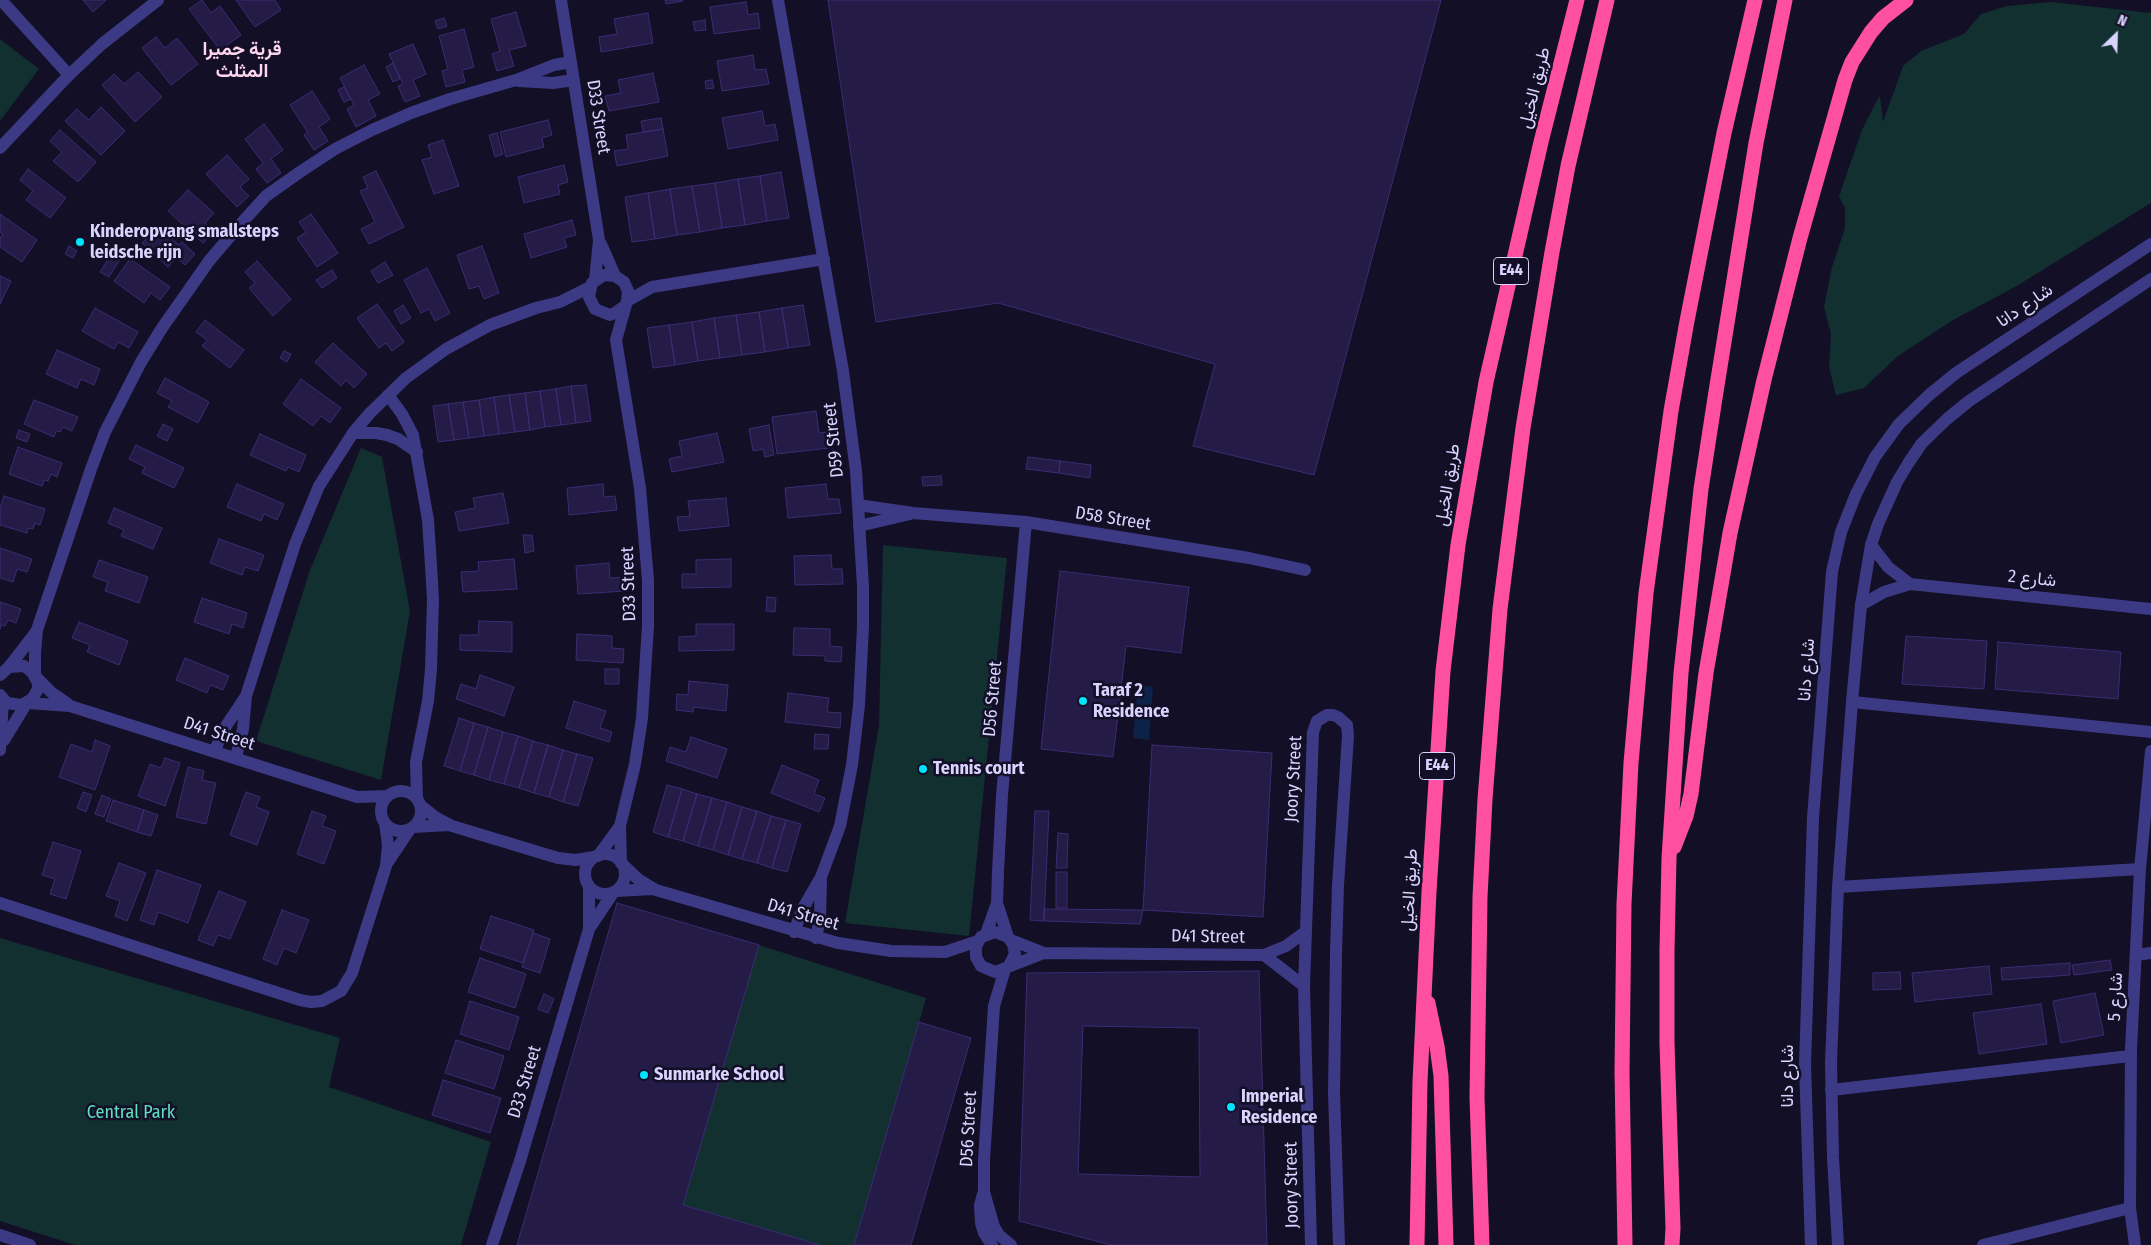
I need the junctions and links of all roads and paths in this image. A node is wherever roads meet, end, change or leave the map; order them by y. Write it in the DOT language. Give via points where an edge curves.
graph roads {
  1 [pos="1,0"];
  2 [pos="158,0"];
  3 [pos="561,0"];
  4 [pos="778,0"];
  5 [pos="1577,0"];
  6 [pos="1607,0"];
  7 [pos="1756,0"];
  8 [pos="1785,0"];
  9 [pos="1906,0"];
  10 [pos="571,62"];
  11 [pos="69,75"];
  12 [pos="516,80"];
  13 [pos="574,80"];
  14 [pos="0,148"];
  15 [pos="599,240"];
  16 [pos="2151,244"];
  17 [pos="824,259"];
  18 [pos="618,277"];
  19 [pos="2151,279"];
  20 [pos="592,284"];
  21 [pos="652,287"];
  22 [pos="560,302"];
  23 [pos="626,303"];
  24 [pos="595,309"];
  25 [pos="616,340"];
  26 [pos="388,395"];
  27 [pos="353,433"];
  28 [pos="417,452"];
  29 [pos="858,505"];
  30 [pos="913,513"];
  31 [pos="1026,522"];
  32 [pos="859,526"];
  33 [pos="1871,546"];
  34 [pos="1305,570"];
  35 [pos="1910,584"];
  36 [pos="1861,605"];
  37 [pos="2151,609"];
  38 [pos="37,630"];
  39 [pos="4,670"];
  40 [pos="36,676"];
  41 [pos="246,696"];
  42 [pos="2,698"];
  43 [pos="1852,702"];
  44 [pos="27,703"];
  45 [pos="70,706"];
  46 [pos="2151,732"];
  47 [pos="0,749"];
  48 [pos="215,750"];
  49 [pos="2151,751"];
  50 [pos="236,757"];
  51 [pos="416,762"];
  52 [pos="390,795"];
  53 [pos="357,797"];
  54 [pos="419,802"];
  55 [pos="384,821"];
  56 [pos="452,826"];
  57 [pos="620,826"];
  58 [pos="412,828"];
  59 [pos="596,856"];
  60 [pos="558,858"];
  61 [pos="1670,858"];
  62 [pos="622,864"];
  63 [pos="386,866"];
  64 [pos="2140,869"];
  65 [pos="821,877"];
  66 [pos="587,883"];
  67 [pos="1838,887"];
  68 [pos="656,890"];
  69 [pos="614,892"];
  70 [pos="0,903"];
  71 [pos="997,903"];
  72 [pos="589,929"];
  73 [pos="794,932"];
  74 [pos="1305,932"];
  75 [pos="816,938"];
  76 [pos="982,938"];
  77 [pos="1009,939"];
  78 [pos="945,952"];
  79 [pos="1044,953"];
  80 [pos="2151,953"];
  81 [pos="1264,955"];
  82 [pos="2136,955"];
  83 [pos="981,966"];
  84 [pos="1007,967"];
  85 [pos="1304,986"];
  86 [pos="1424,987"];
  87 [pos="994,1006"];
  88 [pos="2130,1056"];
  89 [pos="1831,1090"];
  90 [pos="984,1192"];
  91 [pos="2130,1208"];
  92 [pos="1673,1228"];
  93 [pos="0,1236"];
  94 [pos="29,1245"];
  95 [pos="492,1245"];
  96 [pos="992,1245"];
  97 [pos="1011,1245"];
  98 [pos="1310,1245"];
  99 [pos="1339,1245"];
  100 [pos="1417,1245"];
  101 [pos="1446,1245"];
  102 [pos="1482,1245"];
  103 [pos="1625,1245"];
  104 [pos="1672,1245"];
  105 [pos="1676,1245"];
  106 [pos="1811,1245"];
  107 [pos="1838,1245"];
  108 [pos="1983,1245"];
  109 [pos="2135,1245"];
  1 -- 11 [label="street"];
  2 -- 11 [label="street" via="109,38"];
  3 -- 10 [label="street, D33 Street"];
  4 -- 17 [label="street, D59 Street"];
  5 -- 86 [label="highway, طريق الخيل / E44" via="1486,382 1461,522 1443,671"];
  6 -- 102 [label="highway" via="1552,252 1523,428 1500,609 1480,897 1477,1097"];
  7 -- 103 [label="highway" via="1724,133 1687,321 1644,612 1624,895 1622,1072"];
  8 -- 61 [label="highway" via="1756,143 1701,489 1681,673"];
  9 -- 61 [label="highway" via="1883,18 1852,62 1812,194 1747,451 1717,603 1692,794"];
  10 -- 12 [label="street"];
  10 -- 13 [label="street, D33 Street"];
  11 -- 14 [label="street"];
  12 -- 13 [label="street" via="553,83"];
  12 -- 38 [label="street" via="411,113 358,138 266,196 237,228 209,261 162,328 122,396 91,469"];
  13 -- 15 [label="street, D33 Street"];
  15 -- 18 [label="street, D33 Street"];
  15 -- 20 [label="street, D33 Street"];
  16 -- 106 [label="street, شارع دانا" via="1956,373 1929,395 1899,424 1875,457 1841,532 1832,572 1813,818 1805,1065"];
  17 -- 21 [label="street"];
  17 -- 29 [label="street, D59 Street" via="844,371"];
  18 -- 20 [label="street" via="604,275"];
  18 -- 21 [label="street"];
  18 -- 23 [label="street" via="626,286"];
  19 -- 33 [label="street" via="1947,419 1922,443 1901,475"];
  20 -- 22 [label="street"];
  20 -- 24 [label="street" via="588,297"];
  21 -- 23 [label="street"];
  22 -- 24 [label="street"];
  22 -- 26 [label="street" via="513,316 467,336 425,363"];
  23 -- 24 [label="street" via="610,315"];
  23 -- 25 [label="street, D33 Street"];
  24 -- 25 [label="street, D33 Street"];
  25 -- 57 [label="street, D33 Street" via="641,497 648,626 642,718"];
  26 -- 27 [label="street"];
  26 -- 28 [label="street" via="408,424"];
  27 -- 28 [label="street" via="387,435"];
  27 -- 41 [label="street" via="319,486 306,514"];
  28 -- 51 [label="street" via="428,520 433,618 428,701"];
  29 -- 30 [label="street, D58 Street"];
  29 -- 32 [label="street, D59 Street"];
  30 -- 31 [label="street, D58 Street"];
  30 -- 32 [label="street, D58 Street"];
  31 -- 34 [label="street, D58 Street"];
  31 -- 71 [label="street, D56 Street" via="1002,795"];
  32 -- 65 [label="street, D59 Street" via="863,627 857,727 840,826"];
  33 -- 35 [label="street" via="1888,567"];
  33 -- 36 [label="street"];
  35 -- 36 [label="street, شارع 2" via="1884,592"];
  35 -- 37 [label="street, شارع 2"];
  36 -- 43 [label="street"];
  38 -- 39 [label="street"];
  38 -- 40 [label="street"];
  39 -- 40 [label="street" via="24,666"];
  40 -- 44 [label="street" via="36,694"];
  40 -- 45 [label="street, D41 Street"];
  41 -- 48 [label="street" via="224,729"];
  41 -- 50 [label="street" via="243,734"];
  42 -- 44 [label="street, D41 Street" via="17,706"];
  42 -- 47 [label="street"];
  43 -- 46 [label="street"];
  43 -- 67 [label="street"];
  44 -- 45 [label="street, D41 Street"];
  44 -- 47 [label="street"];
  45 -- 48 [label="street, D41 Street"];
  48 -- 50 [label="street, D41 Street"];
  49 -- 64 [label="street, شارع 5"];
  50 -- 53 [label="street, D41 Street"];
  51 -- 52 [label="street"];
  51 -- 54 [label="street"];
  52 -- 53 [label="street, D41 Street"];
  52 -- 54 [label="street" via="408,792"];
  52 -- 55 [label="street" via="382,806"];
  53 -- 55 [label="street, D41 Street" via="371,806"];
  54 -- 56 [label="street" via="435,817"];
  54 -- 58 [label="street" via="421,815"];
  55 -- 58 [label="street" via="394,830"];
  55 -- 63 [label="street" via="388,845"];
  56 -- 58 [label="street"];
  56 -- 60 [label="street"];
  57 -- 59 [label="street, D33 Street"];
  57 -- 62 [label="street, D33 Street"];
  58 -- 63 [label="street"];
  59 -- 60 [label="street" via="576,860"];
  59 -- 62 [label="street" via="608,854"];
  59 -- 66 [label="street" via="585,869"];
  60 -- 66 [label="street" via="573,867"];
  61 -- 92 [label="highway" via="1667,1043"];
  62 -- 68 [label="street, D41 Street"];
  62 -- 69 [label="street" via="624,879"];
  63 -- 70 [label="street" via="348,982 332,997 322,1001 300,1000"];
  64 -- 67 [label="street"];
  64 -- 82 [label="street, شارع 5"];
  65 -- 73 [label="street, D59 Street" via="802,910"];
  65 -- 75 [label="street, D59 Street"];
  66 -- 69 [label="street" via="598,893"];
  66 -- 72 [label="street, D33 Street"];
  67 -- 89 [label="street"];
  68 -- 69 [label="street, D41 Street"];
  68 -- 73 [label="street, D41 Street"];
  69 -- 72 [label="street, D33 Street"];
  71 -- 76 [label="street"];
  71 -- 77 [label="street, D56 Street"];
  72 -- 95 [label="street, D33 Street"];
  73 -- 75 [label="street, D41 Street"];
  74 -- 81 [label="street, D41 Street" via="1286,946"];
  74 -- 85 [label="street, Joory Street"];
  74 -- 99 [label="street, Joory Street" via="1313,732 1317,721 1333,715 1346,724 1348,736 1336,954 1334,1093"];
  75 -- 78 [label="street, D41 Street" via="873,949"];
  76 -- 77 [label="street" via="1000,933"];
  76 -- 78 [label="street, D41 Street"];
  76 -- 83 [label="street" via="975,951"];
  77 -- 79 [label="street, D41 Street"];
  77 -- 84 [label="street" via="1015,954"];
  78 -- 83 [label="street, D41 Street"];
  79 -- 81 [label="street, D41 Street"];
  79 -- 84 [label="street, D41 Street"];
  80 -- 82 [label="street"];
  81 -- 85 [label="street"];
  82 -- 88 [label="street, شارع 5"];
  83 -- 84 [label="street" via="995,972"];
  83 -- 87 [label="street, D56 Street"];
  84 -- 87 [label="street, D56 Street"];
  85 -- 98 [label="street, Joory Street"];
  86 -- 100 [label="highway"];
  86 -- 101 [label="highway" via="1438,1046 1441,1076"];
  87 -- 90 [label="street, D56 Street"];
  88 -- 89 [label="street"];
  88 -- 91 [label="street, شارع 5"];
  89 -- 107 [label="street"];
  90 -- 96 [label="street" via="980,1205 981,1223"];
  90 -- 97 [label="street, D56 Street" via="994,1227"];
  91 -- 108 [label="street"];
  91 -- 109 [label="street, شارع 5"];
  92 -- 104 [label="highway"];
  92 -- 105 [label="highway"];
  93 -- 94 [label="street"];
}
